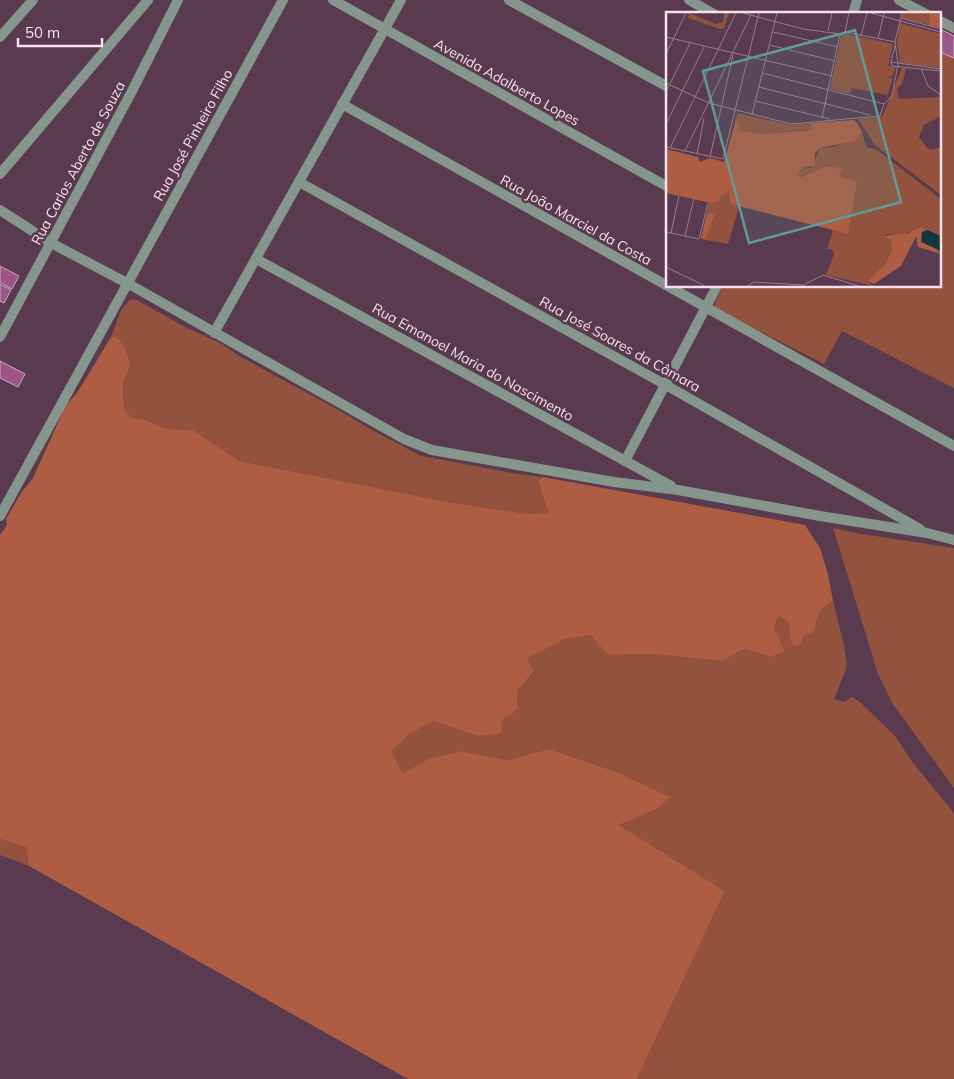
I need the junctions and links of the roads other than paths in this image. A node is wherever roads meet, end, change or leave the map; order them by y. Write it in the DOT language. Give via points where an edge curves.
graph roads {
  1 [pos="33,0"];
  2 [pos="148,0"];
  3 [pos="178,0"];
  4 [pos="283,0"];
  5 [pos="333,0"];
  6 [pos="401,0"];
  7 [pos="509,0"];
  8 [pos="689,0"];
  9 [pos="899,0"];
  10 [pos="710,12"];
  11 [pos="922,12"];
  12 [pos="942,22"];
  13 [pos="954,28"];
  14 [pos="384,29"];
  15 [pos="0,37"];
  16 [pos="666,86"];
  17 [pos="342,104"];
  18 [pos="0,174"];
  19 [pos="298,182"];
  20 [pos="666,186"];
  21 [pos="0,210"];
  22 [pos="51,243"];
  23 [pos="256,259"];
  24 [pos="127,283"];
  25 [pos="666,286"];
  26 [pos="670,288"];
  27 [pos="715,288"];
  28 [pos="706,308"];
  29 [pos="214,333"];
  30 [pos="0,337"];
  31 [pos="664,384"];
  32 [pos="954,446"];
  33 [pos="625,461"];
  34 [pos="678,490"];
  35 [pos="0,516"];
  36 [pos="927,533"];
  37 [pos="954,540"];
  1 -- 15 [label="street"];
  2 -- 18 [label="street"];
  3 -- 22 [label="street, Rua Carlos Aberto de Souza"];
  4 -- 24 [label="street, Rua José Pinheiro Filho"];
  5 -- 14 [label="street, Avenida Adalberto Lopes"];
  6 -- 14 [label="street"];
  7 -- 16 [label="street"];
  8 -- 10 [label="street"];
  9 -- 11 [label="street"];
  12 -- 13 [label="street"];
  14 -- 17 [label="street"];
  14 -- 20 [label="street, Avenida Adalberto Lopes"];
  17 -- 19 [label="street"];
  17 -- 25 [label="street, Rua João Marciel da Costa"];
  19 -- 23 [label="street"];
  19 -- 31 [label="street, Rua José Soares da Câmara"];
  21 -- 22 [label="street"];
  22 -- 24 [label="street"];
  22 -- 30 [label="street, Rua Carlos Aberto de Souza"];
  23 -- 29 [label="street"];
  23 -- 33 [label="street, Rua Emanoel Maria do Nascimento"];
  24 -- 29 [label="street"];
  24 -- 35 [label="street, Rua José Pinheiro Filho"];
  26 -- 28 [label="street, Rua João Marciel da Costa"];
  27 -- 28 [label="street"];
  28 -- 31 [label="street"];
  28 -- 32 [label="street, Rua João Marciel da Costa"];
  29 -- 34 [label="street" via="404,439 432,450"];
  31 -- 33 [label="street"];
  31 -- 36 [label="street, Rua José Soares da Câmara"];
  33 -- 34 [label="street, Rua Emanoel Maria do Nascimento"];
  34 -- 36 [label="street"];
  36 -- 37 [label="street"];
}
